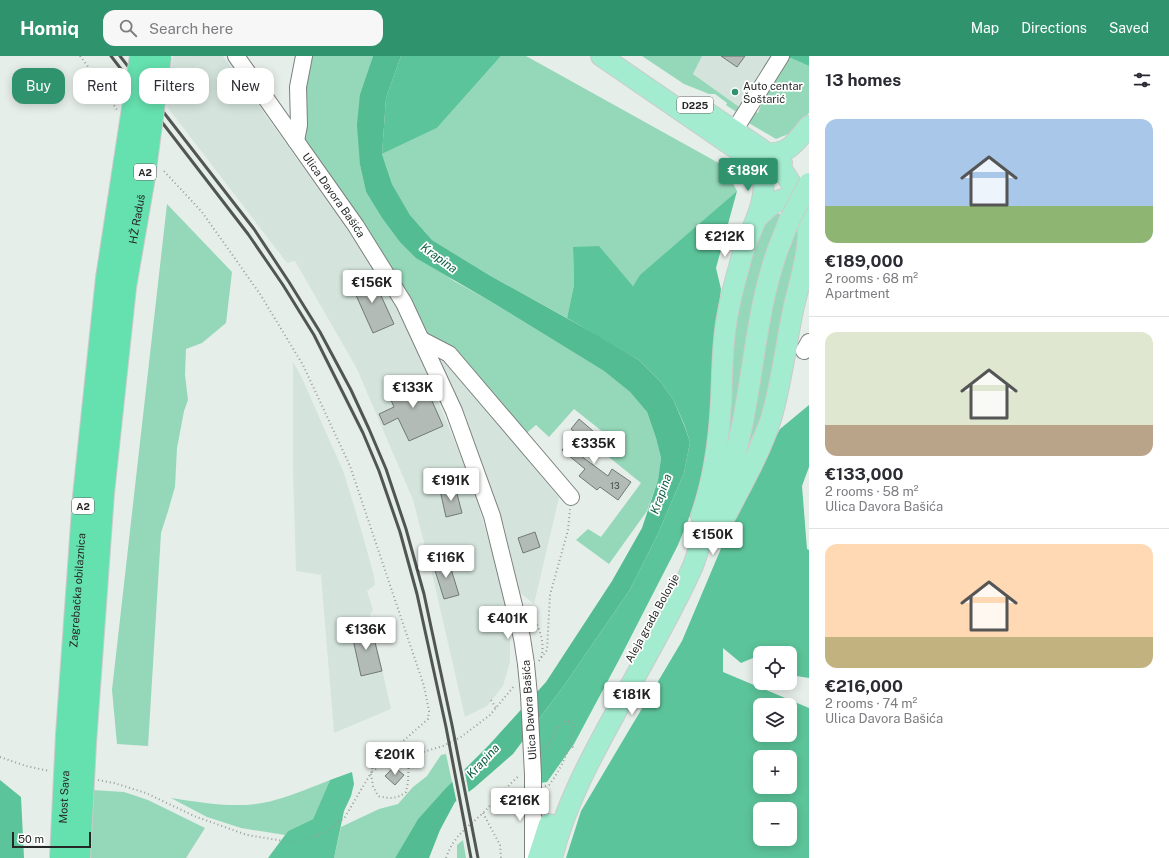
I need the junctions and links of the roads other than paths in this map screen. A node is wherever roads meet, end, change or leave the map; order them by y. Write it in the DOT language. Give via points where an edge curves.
graph roads {
  1 [pos="141,56"];
  2 [pos="160,56"];
  3 [pos="236,56"];
  4 [pos="304,56"];
  5 [pos="600,56"];
  6 [pos="622,56"];
  7 [pos="781,56"];
  8 [pos="809,126"];
  9 [pos="734,131"];
  10 [pos="296,141"];
  11 [pos="767,158"];
  12 [pos="803,186"];
  13 [pos="758,217"];
  14 [pos="116,283"];
  15 [pos="803,283"];
  16 [pos="422,340"];
  17 [pos="571,497"];
  18 [pos="687,566"];
  19 [pos="76,739"];
  20 [pos="61,858"];
  21 [pos="79,858"];
  22 [pos="533,858"];
  23 [pos="538,858"];
  24 [pos="552,858"];
  1 -- 14 [label="highway, HŽ Raduš / A2, bridge"];
  2 -- 14 [label="highway, HŽ Raduš / A2, bridge" via="144,177"];
  3 -- 10 [label="street, Ulica Davora Bašića"];
  4 -- 10 [label="street" via="298,87 299,125"];
  5 -- 11 [label="main road, D225"];
  6 -- 9 [label="main road, D225"];
  7 -- 9 [label="street"];
  8 -- 11 [label="main road" via="788,150"];
  9 -- 11 [label="main road, D225"];
  10 -- 16 [label="street, Ulica Davora Bašića" via="356,226 404,303"];
  11 -- 12 [label="main road"];
  11 -- 13 [label="main road"];
  12 -- 13 [label="main road" via="784,199 769,205"];
  12 -- 15 [label="main road" via="808,237"];
  12 -- 18 [label="main road, Aleja grada Bolonje, bridge" via="768,277 731,471 717,508"];
  13 -- 18 [label="main road" via="745,247 728,312 718,440 713,471"];
  14 -- 19 [label="highway, Zagrebačka obilaznica / A2" via="84,496"];
  15 -- 18 [label="main road" via="770,420 759,450 709,545"];
  16 -- 17 [label="street" via="449,354"];
  16 -- 22 [label="street, Ulica Davora Bašića, bridge" via="454,411 492,516 522,638 533,662 530,695"];
  18 -- 23 [label="main road, Aleja grada Bolonje" via="601,712 545,834"];
  18 -- 24 [label="main road, Aleja grada Bolonje" via="673,607 588,763 572,799"];
  19 -- 20 [label="highway, Most Sava / A2, bridge"];
  19 -- 21 [label="highway, Most Sava / A2, bridge"];
}
